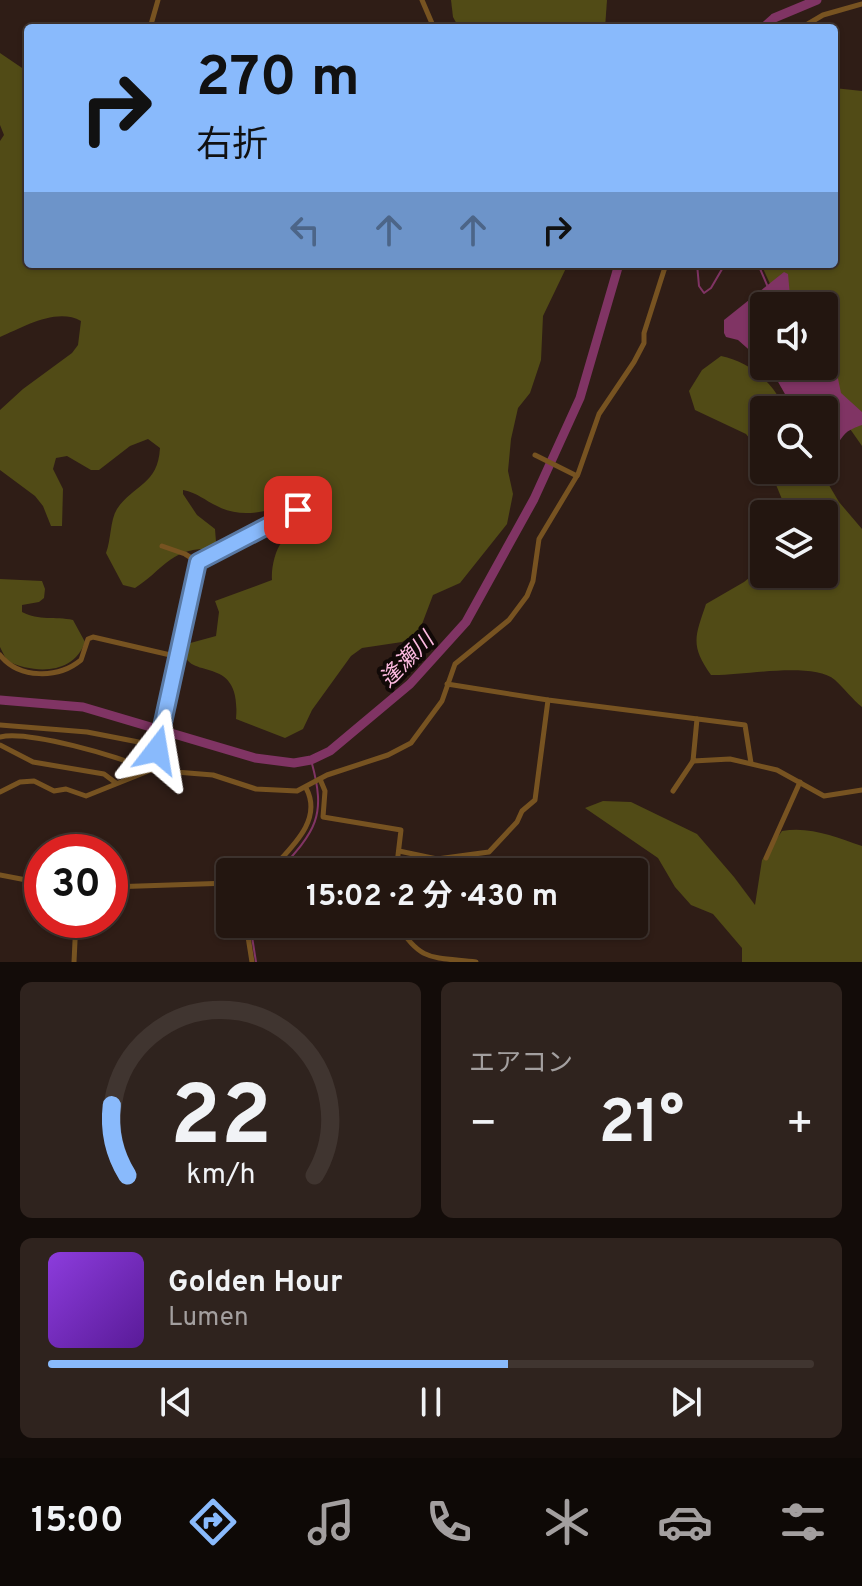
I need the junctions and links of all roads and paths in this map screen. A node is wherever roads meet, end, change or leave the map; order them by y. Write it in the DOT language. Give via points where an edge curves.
graph roads {
  1 [pos="158,0"];
  2 [pos="422,0"];
  3 [pos="862,4"];
  4 [pos="151,24"];
  5 [pos="432,24"];
  6 [pos="808,24"];
  7 [pos="665,268"];
  8 [pos="535,455"];
  9 [pos="577,476"];
  10 [pos="298,510"];
  11 [pos="162,546"];
  12 [pos="198,562"];
  13 [pos="0,655"];
  14 [pos="179,657"];
  15 [pos="447,684"];
  16 [pos="548,700"];
  17 [pos="697,719"];
  18 [pos="0,725"];
  19 [pos="22,726"];
  20 [pos="22,736"];
  21 [pos="0,737"];
  22 [pos="157,744"];
  23 [pos="0,745"];
  24 [pos="693,761"];
  25 [pos="751,763"];
  26 [pos="146,770"];
  27 [pos="155,770"];
  28 [pos="800,782"];
  29 [pos="116,783"];
  30 [pos="314,783"];
  31 [pos="862,790"];
  32 [pos="673,791"];
  33 [pos="0,792"];
  34 [pos="399,851"];
  35 [pos="281,858"];
  36 [pos="398,858"];
  37 [pos="766,858"];
  38 [pos="0,875"];
  39 [pos="24,880"];
  40 [pos="216,883"];
  41 [pos="128,886"];
  42 [pos="75,938"];
  43 [pos="248,938"];
  44 [pos="405,938"];
  45 [pos="74,962"];
  46 [pos="252,962"];
  47 [pos="476,962"];
  1 -- 4 [label="street"];
  2 -- 5 [label="street"];
  3 -- 6 [label="street"];
  7 -- 9 [label="street" via="644,343 599,414"];
  8 -- 9 [label="street"];
  9 -- 15 [label="street" via="539,539 533,581 522,604 455,664"];
  10 -- 12 [label="street"];
  11 -- 12 [label="street"];
  12 -- 14 [label="street"];
  13 -- 14 [label="street" via="20,670 61,671 81,660 93,637"];
  14 -- 22 [label="street"];
  15 -- 16 [label="street"];
  15 -- 30 [label="street" via="436,712 411,743"];
  16 -- 17 [label="street"];
  16 -- 34 [label="street" via="535,800 489,852 437,859"];
  17 -- 24 [label="street"];
  17 -- 25 [label="street" via="745,725"];
  18 -- 19 [label="street"];
  19 -- 20 [label="street"];
  19 -- 22 [label="street"];
  20 -- 21 [label="street"];
  20 -- 26 [label="street" via="119,758"];
  22 -- 27 [label="street"];
  23 -- 29 [label="street" via="33,762 104,774"];
  24 -- 25 [label="street"];
  24 -- 32 [label="street"];
  25 -- 28 [label="street"];
  26 -- 27 [label="street"];
  26 -- 29 [label="street"];
  27 -- 30 [label="street" via="213,775 256,789 297,791"];
  28 -- 31 [label="street" via="827,796"];
  28 -- 37 [label="street"];
  29 -- 33 [label="street" via="86,796 54,791 34,781"];
  30 -- 34 [label="street" via="325,792 323,817 399,829"];
  30 -- 35 [label="street" via="307,824"];
  34 -- 36 [label="street"];
  38 -- 39 [label="street"];
  40 -- 41 [label="street"];
  42 -- 45 [label="street"];
  43 -- 46 [label="street"];
  44 -- 47 [label="street" via="419,955"];
}
